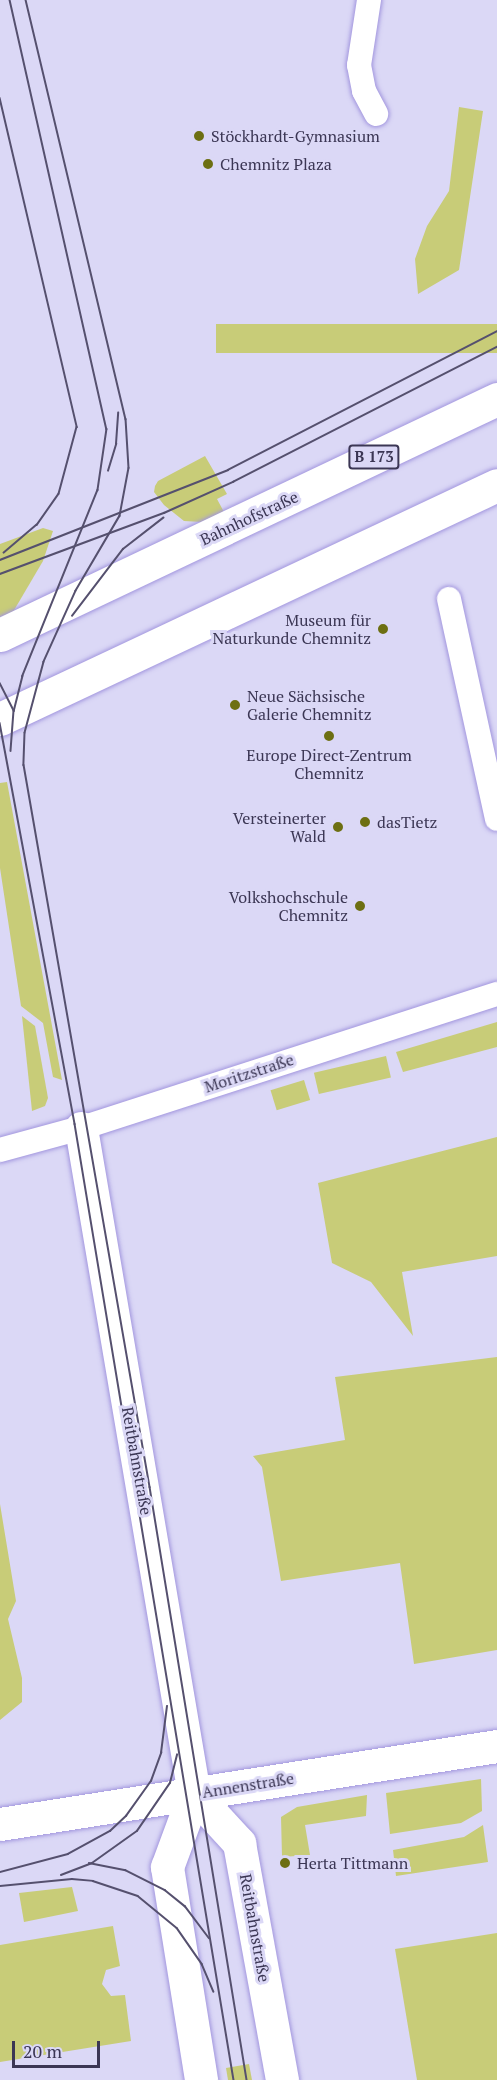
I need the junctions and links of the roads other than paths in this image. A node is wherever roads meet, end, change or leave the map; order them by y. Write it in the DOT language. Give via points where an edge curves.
graph roads {
  1 [pos="369,0"];
  2 [pos="376,114"];
  3 [pos="497,399"];
  4 [pos="497,485"];
  5 [pos="449,599"];
  6 [pos="0,635"];
  7 [pos="0,719"];
  8 [pos="497,819"];
  9 [pos="497,994"];
  10 [pos="81,1128"];
  11 [pos="0,1150"];
  12 [pos="497,1746"];
  13 [pos="194,1794"];
  14 [pos="0,1824"];
  15 [pos="201,2080"];
  16 [pos="282,2080"];
  1 -- 2 [label="street" via="359,65 364,91"];
  3 -- 6 [label="street, Bahnhofstraße / B 173"];
  4 -- 7 [label="street"];
  5 -- 8 [label="street"];
  9 -- 10 [label="street, Moritzstraße"];
  10 -- 11 [label="street, Moritzstraße"];
  10 -- 13 [label="street, Reitbahnstraße"];
  12 -- 13 [label="street, Annenstraße"];
  13 -- 14 [label="street, Annenstraße"];
  13 -- 15 [label="street, Reitbahnstraße" via="167,1867"];
  13 -- 16 [label="street, Reitbahnstraße" via="239,1843"];
}
